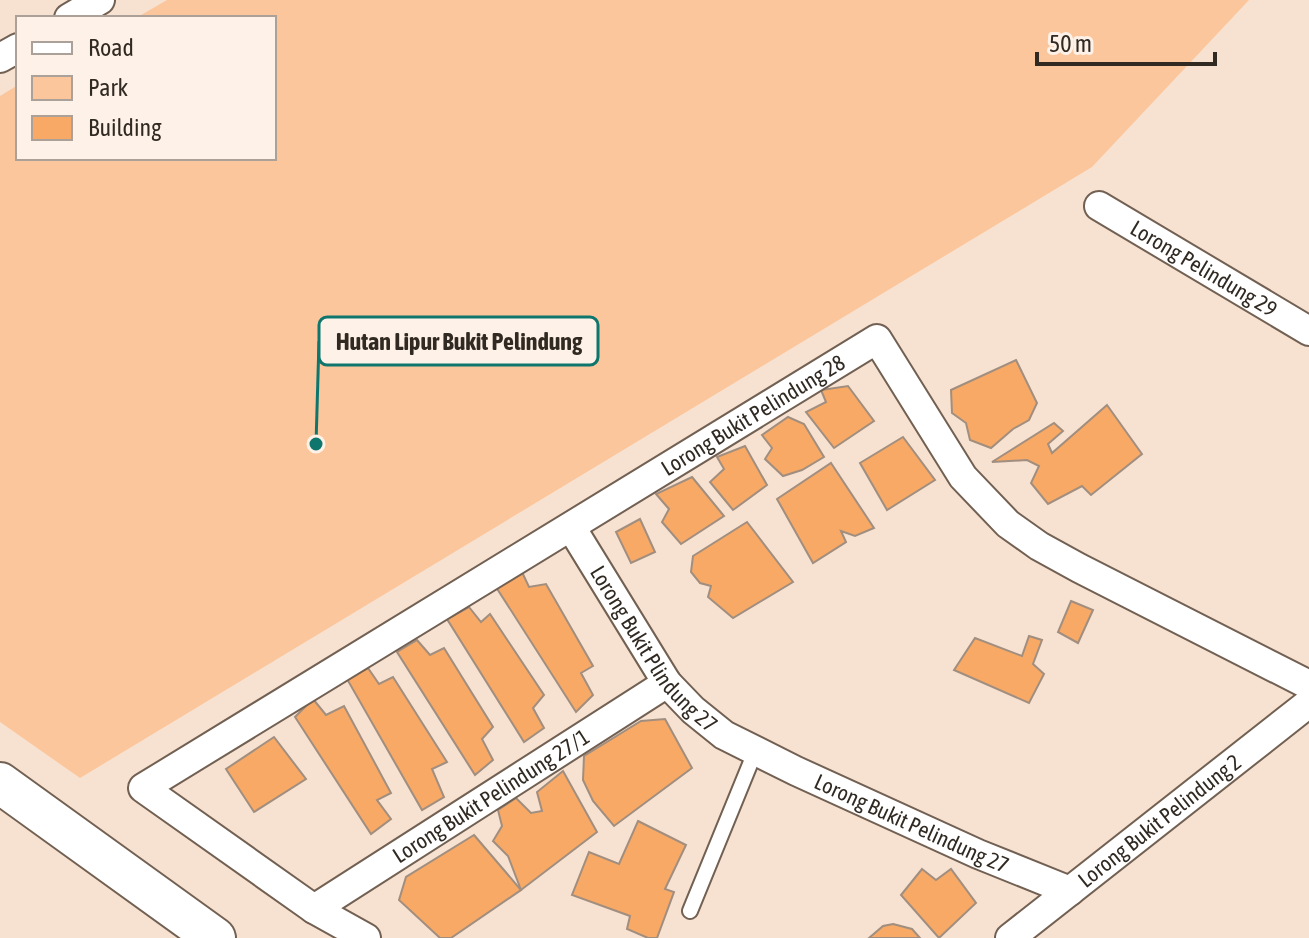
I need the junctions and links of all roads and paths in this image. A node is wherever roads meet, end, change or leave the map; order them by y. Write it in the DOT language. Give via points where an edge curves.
graph roads {
  1 [pos="100,0"];
  2 [pos="72,16"];
  3 [pos="1099,206"];
  4 [pos="1309,331"];
  5 [pos="571,527"];
  6 [pos="667,683"];
  7 [pos="1309,685"];
  8 [pos="1309,703"];
  9 [pos="755,752"];
  10 [pos="0,783"];
  11 [pos="1070,891"];
  12 [pos="314,909"];
  13 [pos="690,911"];
  14 [pos="1022,936"];
  15 [pos="215,938"];
  16 [pos="366,938"];
  1 -- 2 [label="street"];
  3 -- 4 [label="street, Lorong Pelindung 29"];
  5 -- 6 [label="street, Lorong Bukit Plindung 27"];
  5 -- 7 [label="street, Lorong Bukit Pelindung 28" via="877,339 963,477 1008,524 1079,568"];
  5 -- 12 [label="street, Lorong Bukit Pelindung 28" via="143,788"];
  6 -- 9 [label="street, Lorong Bukit Plindung 27" via="724,735"];
  6 -- 12 [label="street, Lorong Bukit Pelindung 27/1"];
  8 -- 11 [label="street, Lorong Bukit Pelindung 2"];
  9 -- 11 [label="street, Lorong Bukit Pelindung 27"];
  9 -- 13 [label="lane"];
  10 -- 15 [label="main road"];
  11 -- 14 [label="street, Lorong Bukit Pelindung 2"];
  12 -- 16 [label="street"];
}
